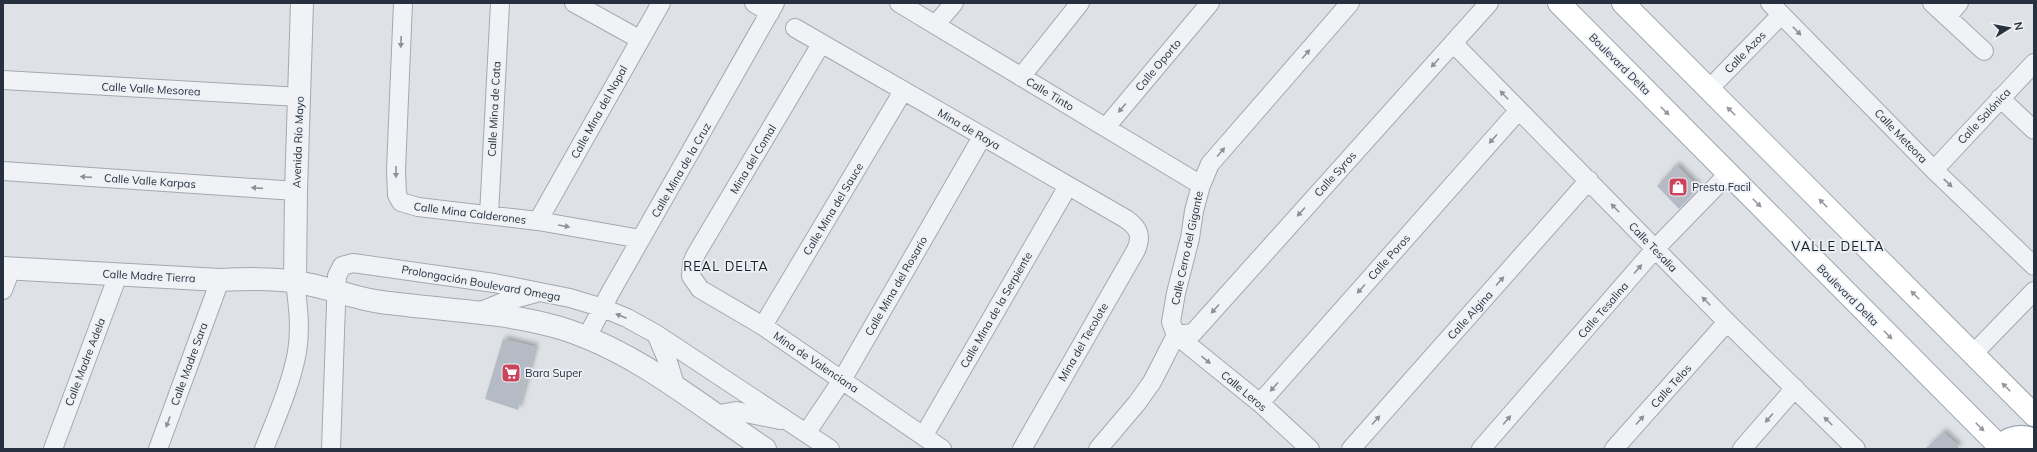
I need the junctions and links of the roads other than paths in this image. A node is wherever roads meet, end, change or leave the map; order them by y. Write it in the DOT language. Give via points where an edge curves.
graph roads {
  1 [pos="302,3"];
  2 [pos="403,3"];
  3 [pos="500,3"];
  4 [pos="574,3"];
  5 [pos="661,3"];
  6 [pos="754,3"];
  7 [pos="900,3"];
  8 [pos="954,3"];
  9 [pos="1080,3"];
  10 [pos="1210,3"];
  11 [pos="1350,3"];
  12 [pos="1489,3"];
  13 [pos="1560,3"];
  14 [pos="1623,3"];
  15 [pos="1932,3"];
  16 [pos="1959,3"];
  17 [pos="773,8"];
  18 [pos="1776,9"];
  19 [pos="1947,17"];
  20 [pos="936,24"];
  21 [pos="795,28"];
  22 [pos="639,39"];
  23 [pos="1453,43"];
  24 [pos="821,44"];
  25 [pos="1984,51"];
  26 [pos="2034,63"];
  27 [pos="1021,77"];
  28 [pos="3,80"];
  29 [pos="1709,89"];
  30 [pos="904,91"];
  31 [pos="300,97"];
  32 [pos="2000,98"];
  33 [pos="1519,110"];
  34 [pos="1106,127"];
  35 [pos="2034,130"];
  36 [pos="982,137"];
  37 [pos="1934,170"];
  38 [pos="3,171"];
  39 [pos="1728,174"];
  40 [pos="1589,180"];
  41 [pos="1201,185"];
  42 [pos="1068,186"];
  43 [pos="296,191"];
  44 [pos="489,214"];
  45 [pos="538,221"];
  46 [pos="1140,234"];
  47 [pos="641,239"];
  48 [pos="1655,249"];
  49 [pos="2034,266"];
  50 [pos="7,269"];
  51 [pos="118,275"];
  52 [pos="691,276"];
  53 [pos="220,280"];
  54 [pos="295,282"];
  55 [pos="336,284"];
  56 [pos="3,290"];
  57 [pos="2034,291"];
  58 [pos="543,292"];
  59 [pos="603,308"];
  60 [pos="478,312"];
  61 [pos="1727,322"];
  62 [pos="763,326"];
  63 [pos="656,334"];
  64 [pos="1176,335"];
  65 [pos="587,337"];
  66 [pos="1973,354"];
  67 [pos="842,380"];
  68 [pos="676,388"];
  69 [pos="1795,388"];
  70 [pos="1260,403"];
  71 [pos="714,415"];
  72 [pos="2034,415"];
  73 [pos="799,427"];
  74 [pos="924,435"];
  75 [pos="2034,440"];
  76 [pos="1999,448"];
  77 [pos="52,449"];
  78 [pos="158,449"];
  79 [pos="264,449"];
  80 [pos="331,449"];
  81 [pos="765,449"];
  82 [pos="830,449"];
  83 [pos="942,449"];
  84 [pos="1022,449"];
  85 [pos="1098,449"];
  86 [pos="1310,449"];
  87 [pos="1351,449"];
  88 [pos="1481,449"];
  89 [pos="1614,449"];
  90 [pos="1742,449"];
  91 [pos="1856,449"];
  1 -- 31 [label="street, Avenida Río Mayo"];
  2 -- 44 [label="street, Calle Mina Calderones, one-way" via="397,195 401,202 418,208"];
  3 -- 44 [label="street, Calle Mina de Cata"];
  4 -- 22 [label="street"];
  5 -- 22 [label="street, Calle Mina del Nopal"];
  6 -- 17 [label="street"];
  7 -- 20 [label="street, Calle Tinto"];
  8 -- 20 [label="street"];
  9 -- 27 [label="street"];
  10 -- 34 [label="street, Calle Oporto, one-way"];
  41 -- 11 [label="street, Calle Cerro del Gigante, one-way" via="1210,164"];
  12 -- 23 [label="street, Calle Syros"];
  13 -- 39 [label="main road, Boulevard Delta, one-way"];
  14 -- 29 [label="main road"];
  15 -- 19 [label="street"];
  16 -- 19 [label="street"];
  17 -- 47 [label="street, Calle Mina de la Cruz"];
  18 -- 29 [label="street, Calle Azos"];
  18 -- 37 [label="street, Calle Meteora, one-way"];
  19 -- 25 [label="street"];
  20 -- 27 [label="street, Calle Tinto"];
  21 -- 24 [label="street, Mina de Raya"];
  22 -- 45 [label="street, Calle Mina del Nopal"];
  33 -- 23 [label="street, Calle Tesalia, one-way"];
  23 -- 64 [label="street, Calle Syros, one-way" via="1193,333"];
  24 -- 30 [label="street, Mina de Raya"];
  24 -- 52 [label="street, Mina del Comal" via="696,254"];
  26 -- 32 [label="street, Calle Salónica"];
  27 -- 34 [label="street, Calle Tinto"];
  28 -- 31 [label="street, Calle Valle Mesorea"];
  66 -- 29 [label="main road, one-way"];
  30 -- 36 [label="street, Mina de Raya"];
  30 -- 62 [label="street, Calle Mina del Sauce"];
  31 -- 43 [label="street, Avenida Río Mayo"];
  32 -- 35 [label="street"];
  32 -- 37 [label="street, Calle Salónica"];
  33 -- 40 [label="street, Calle Tesalia"];
  33 -- 70 [label="street, Calle Poros, one-way"];
  34 -- 41 [label="street, Calle Tinto"];
  36 -- 42 [label="street, Mina de Raya"];
  36 -- 67 [label="street, Calle Mina del Rosario"];
  37 -- 49 [label="street, Calle Meteora, one-way"];
  43 -- 38 [label="street, Calle Valle Karpas, one-way"];
  39 -- 48 [label="street, Calle Tesalina"];
  39 -- 76 [label="main road, Boulevard Delta, one-way"];
  48 -- 40 [label="street, Calle Tesalia, one-way"];
  87 -- 40 [label="street, Calle Algina, one-way"];
  41 -- 64 [label="street, Calle Cerro del Gigante" via="1171,322"];
  42 -- 46 [label="street, Mina de Raya" via="1132,223"];
  42 -- 74 [label="street, Calle Mina de la Serpiente"];
  43 -- 54 [label="street, Avenida Río Mayo"];
  44 -- 45 [label="street, Calle Mina Calderones"];
  45 -- 47 [label="street, Calle Mina Calderones, one-way"];
  46 -- 84 [label="street, Mina del Tecolote" via="1136,250"];
  47 -- 59 [label="street, Calle Mina de la Cruz"];
  61 -- 48 [label="street, Calle Tesalia, one-way"];
  88 -- 48 [label="street, Calle Tesalina, one-way"];
  50 -- 51 [label="street, Calle Madre Tierra"];
  50 -- 56 [label="street"];
  51 -- 53 [label="street, Calle Madre Tierra"];
  51 -- 77 [label="street, Calle Madre Adela"];
  52 -- 62 [label="street, Mina de Valenciana" via="700,289"];
  53 -- 54 [label="street, Calle Madre Tierra"];
  53 -- 78 [label="street, Calle Madre Sara, one-way"];
  54 -- 55 [label="street"];
  54 -- 79 [label="street" via="299,313 297,353"];
  55 -- 58 [label="street, Prolongación Boulevard Omega" via="342,266 361,264"];
  55 -- 60 [label="street" via="380,302"];
  55 -- 80 [label="street"];
  57 -- 66 [label="street"];
  58 -- 59 [label="street, Prolongación Boulevard Omega"];
  58 -- 60 [label="street" via="509,300"];
  63 -- 59 [label="street, Prolongación Boulevard Omega, one-way"];
  59 -- 65 [label="street, Calle Mina de la Cruz"];
  60 -- 65 [label="street" via="557,327"];
  61 -- 69 [label="street, Calle Tesalia"];
  89 -- 61 [label="street, Calle Telos, one-way"];
  62 -- 67 [label="street, Mina de Valenciana"];
  63 -- 68 [label="street"];
  63 -- 73 [label="street, Prolongación Boulevard Omega"];
  64 -- 70 [label="street, Calle Leros, one-way"];
  64 -- 85 [label="street" via="1152,382"];
  65 -- 68 [label="street" via="626,356"];
  72 -- 66 [label="main road, one-way"];
  67 -- 73 [label="street, Calle Mina del Rosario"];
  67 -- 74 [label="street, Mina de Valenciana"];
  68 -- 71 [label="street"];
  69 -- 90 [label="street, one-way"];
  91 -- 69 [label="street, Calle Tesalia, one-way"];
  70 -- 86 [label="street, Calle Leros"];
  71 -- 73 [label="street" via="736,411"];
  71 -- 81 [label="street"];
  73 -- 82 [label="street, Prolongación Boulevard Omega"];
  74 -- 83 [label="street, Mina de Valenciana"];
  75 -- 76 [label="main road" via="2016,436 2006,440"];
}
